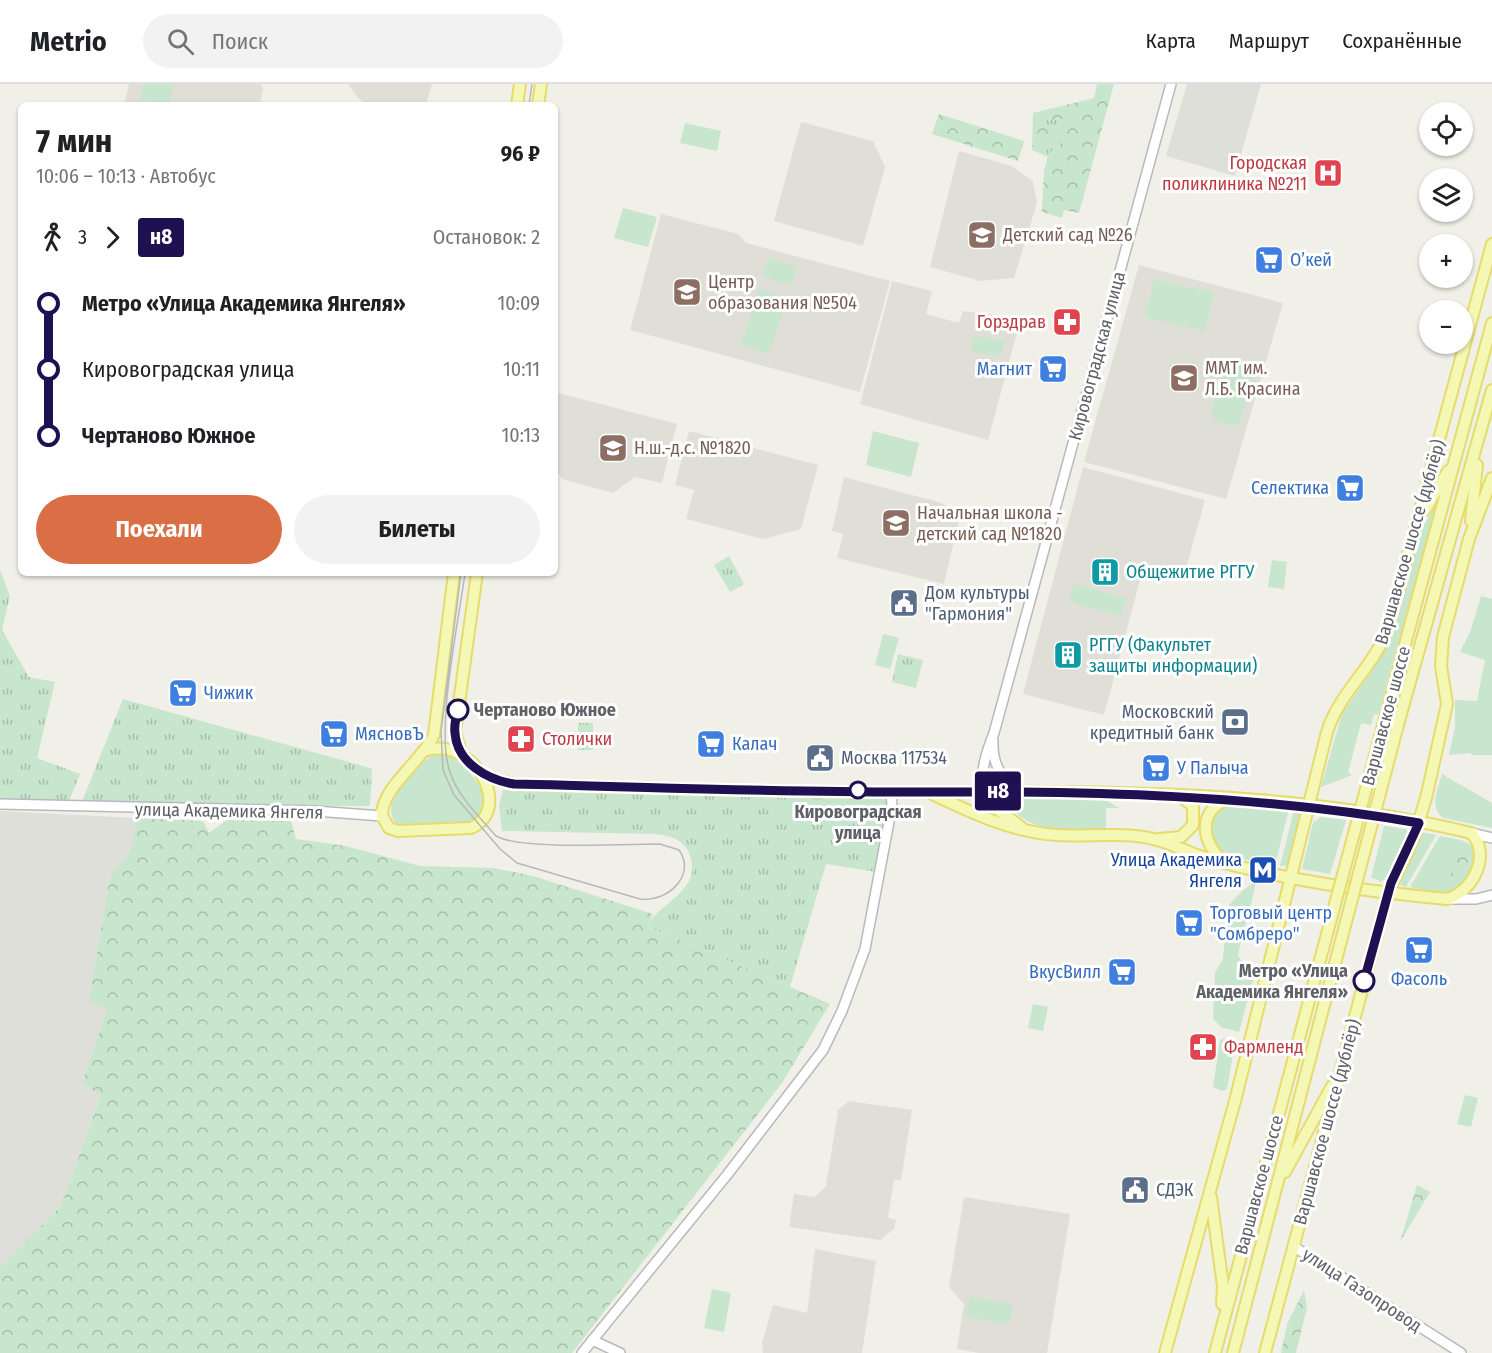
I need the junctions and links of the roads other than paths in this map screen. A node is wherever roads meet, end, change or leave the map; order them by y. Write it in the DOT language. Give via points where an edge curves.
graph roads {
  1 [pos="520,84"];
  2 [pos="541,84"];
  3 [pos="1171,84"];
  4 [pos="517,102"];
  5 [pos="538,102"];
  6 [pos="1492,244"];
  7 [pos="1492,322"];
  8 [pos="1492,390"];
  9 [pos="1480,437"];
  10 [pos="1455,457"];
  11 [pos="1492,478"];
  12 [pos="1416,529"];
  13 [pos="1469,539"];
  14 [pos="454,576"];
  15 [pos="477,576"];
  16 [pos="994,732"];
  17 [pos="424,751"];
  18 [pos="462,755"];
  19 [pos="480,772"];
  20 [pos="514,784"];
  21 [pos="891,791"];
  22 [pos="982,791"];
  23 [pos="1022,791"];
  24 [pos="928,792"];
  25 [pos="1180,796"];
  26 [pos="1229,798"];
  27 [pos="0,804"];
  28 [pos="1308,806"];
  29 [pos="487,812"];
  30 [pos="382,816"];
  31 [pos="1419,823"];
  32 [pos="1028,831"];
  33 [pos="1471,833"];
  34 [pos="1492,838"];
  35 [pos="1156,839"];
  36 [pos="1224,862"];
  37 [pos="1290,877"];
  38 [pos="1388,893"];
  39 [pos="1492,895"];
  40 [pos="1447,899"];
  41 [pos="1342,1067"];
  42 [pos="1210,1191"];
  43 [pos="1273,1197"];
  44 [pos="1293,1246"];
  45 [pos="1243,1306"];
  46 [pos="1222,1325"];
  47 [pos="592,1340"];
  48 [pos="582,1353"];
  49 [pos="620,1353"];
  50 [pos="1166,1353"];
  51 [pos="1215,1353"];
  52 [pos="1233,1353"];
  53 [pos="1242,1353"];
  54 [pos="1265,1353"];
  55 [pos="1461,1353"];
  1 -- 4 [label="main road"];
  2 -- 5 [label="main road"];
  3 -- 16 [label="street, Кировоградская улица"];
  6 -- 12 [label="main road, Варшавское шоссе (дублёр)"];
  7 -- 10 [label="main road, Варшавское шоссе"];
  8 -- 9 [label="main road, Варшавское шоссе"];
  9 -- 13 [label="main road"];
  9 -- 43 [label="main road, Варшавское шоссе, bridge" via="1399,722"];
  10 -- 12 [label="main road"];
  10 -- 46 [label="main road, Варшавское шоссе, bridge"];
  11 -- 13 [label="main road, Варшавское шоссе (дублёр)"];
  12 -- 28 [label="main road, Варшавское шоссе (дублёр)" via="1383,643 1334,713"];
  13 -- 31 [label="main road, Варшавское шоссе (дублёр)" via="1443,637 1441,666 1446,711"];
  14 -- 17 [label="main road" via="434,735"];
  15 -- 18 [label="main road" via="454,732"];
  16 -- 22 [label="street, Кировоградская улица" via="983,766"];
  16 -- 23 [label="street, Кировоградская улица" via="999,772"];
  17 -- 18 [label="main road" via="447,747"];
  17 -- 30 [label="main road" via="387,797"];
  18 -- 19 [label="main road"];
  19 -- 20 [label="main road"];
  19 -- 29 [label="main road" via="489,788"];
  20 -- 21 [label="main road"];
  20 -- 29 [label="main road" via="495,790"];
  21 -- 24 [label="main road"];
  21 -- 47 [label="street" via="892,807 868,938 855,980 823,1050"];
  22 -- 23 [label="main road"];
  22 -- 24 [label="main road"];
  22 -- 32 [label="main road" via="997,809"];
  23 -- 25 [label="main road"];
  24 -- 32 [label="main road" via="996,824"];
  25 -- 26 [label="main road"];
  25 -- 35 [label="main road" via="1194,809 1190,830 1181,837"];
  26 -- 28 [label="main road"];
  26 -- 36 [label="main road" via="1214,806 1207,820 1208,844"];
  27 -- 30 [label="street, улица Академика Янгеля"];
  28 -- 31 [label="main road"];
  28 -- 37 [label="main road, Варшавское шоссе (дублёр)"];
  29 -- 30 [label="main road" via="479,825 462,829 398,831 389,828"];
  31 -- 33 [label="main road"];
  31 -- 38 [label="main road, Варшавское шоссе (дублёр)"];
  32 -- 35 [label="main road" via="1058,836"];
  33 -- 34 [label="street"];
  33 -- 40 [label="main road" via="1481,850 1475,879 1464,892"];
  35 -- 36 [label="main road"];
  36 -- 37 [label="main road"];
  37 -- 38 [label="main road"];
  37 -- 42 [label="main road, Варшавское шоссе (дублёр)"];
  38 -- 40 [label="main road"];
  38 -- 41 [label="main road, Варшавское шоссе (дублёр)"];
  39 -- 40 [label="street"];
  41 -- 43 [label="main road"];
  41 -- 44 [label="main road, Варшавское шоссе (дублёр)"];
  42 -- 46 [label="main road" via="1223,1287"];
  42 -- 50 [label="main road, Варшавское шоссе (дублёр)"];
  43 -- 45 [label="main road, Варшавское шоссе"];
  44 -- 54 [label="main road, Варшавское шоссе (дублёр)"];
  44 -- 55 [label="street, улица Газопровод"];
  45 -- 52 [label="main road, Варшавское шоссе"];
  45 -- 53 [label="main road"];
  46 -- 51 [label="main road, Варшавское шоссе"];
  47 -- 48 [label="street"];
  47 -- 49 [label="street"];
}
